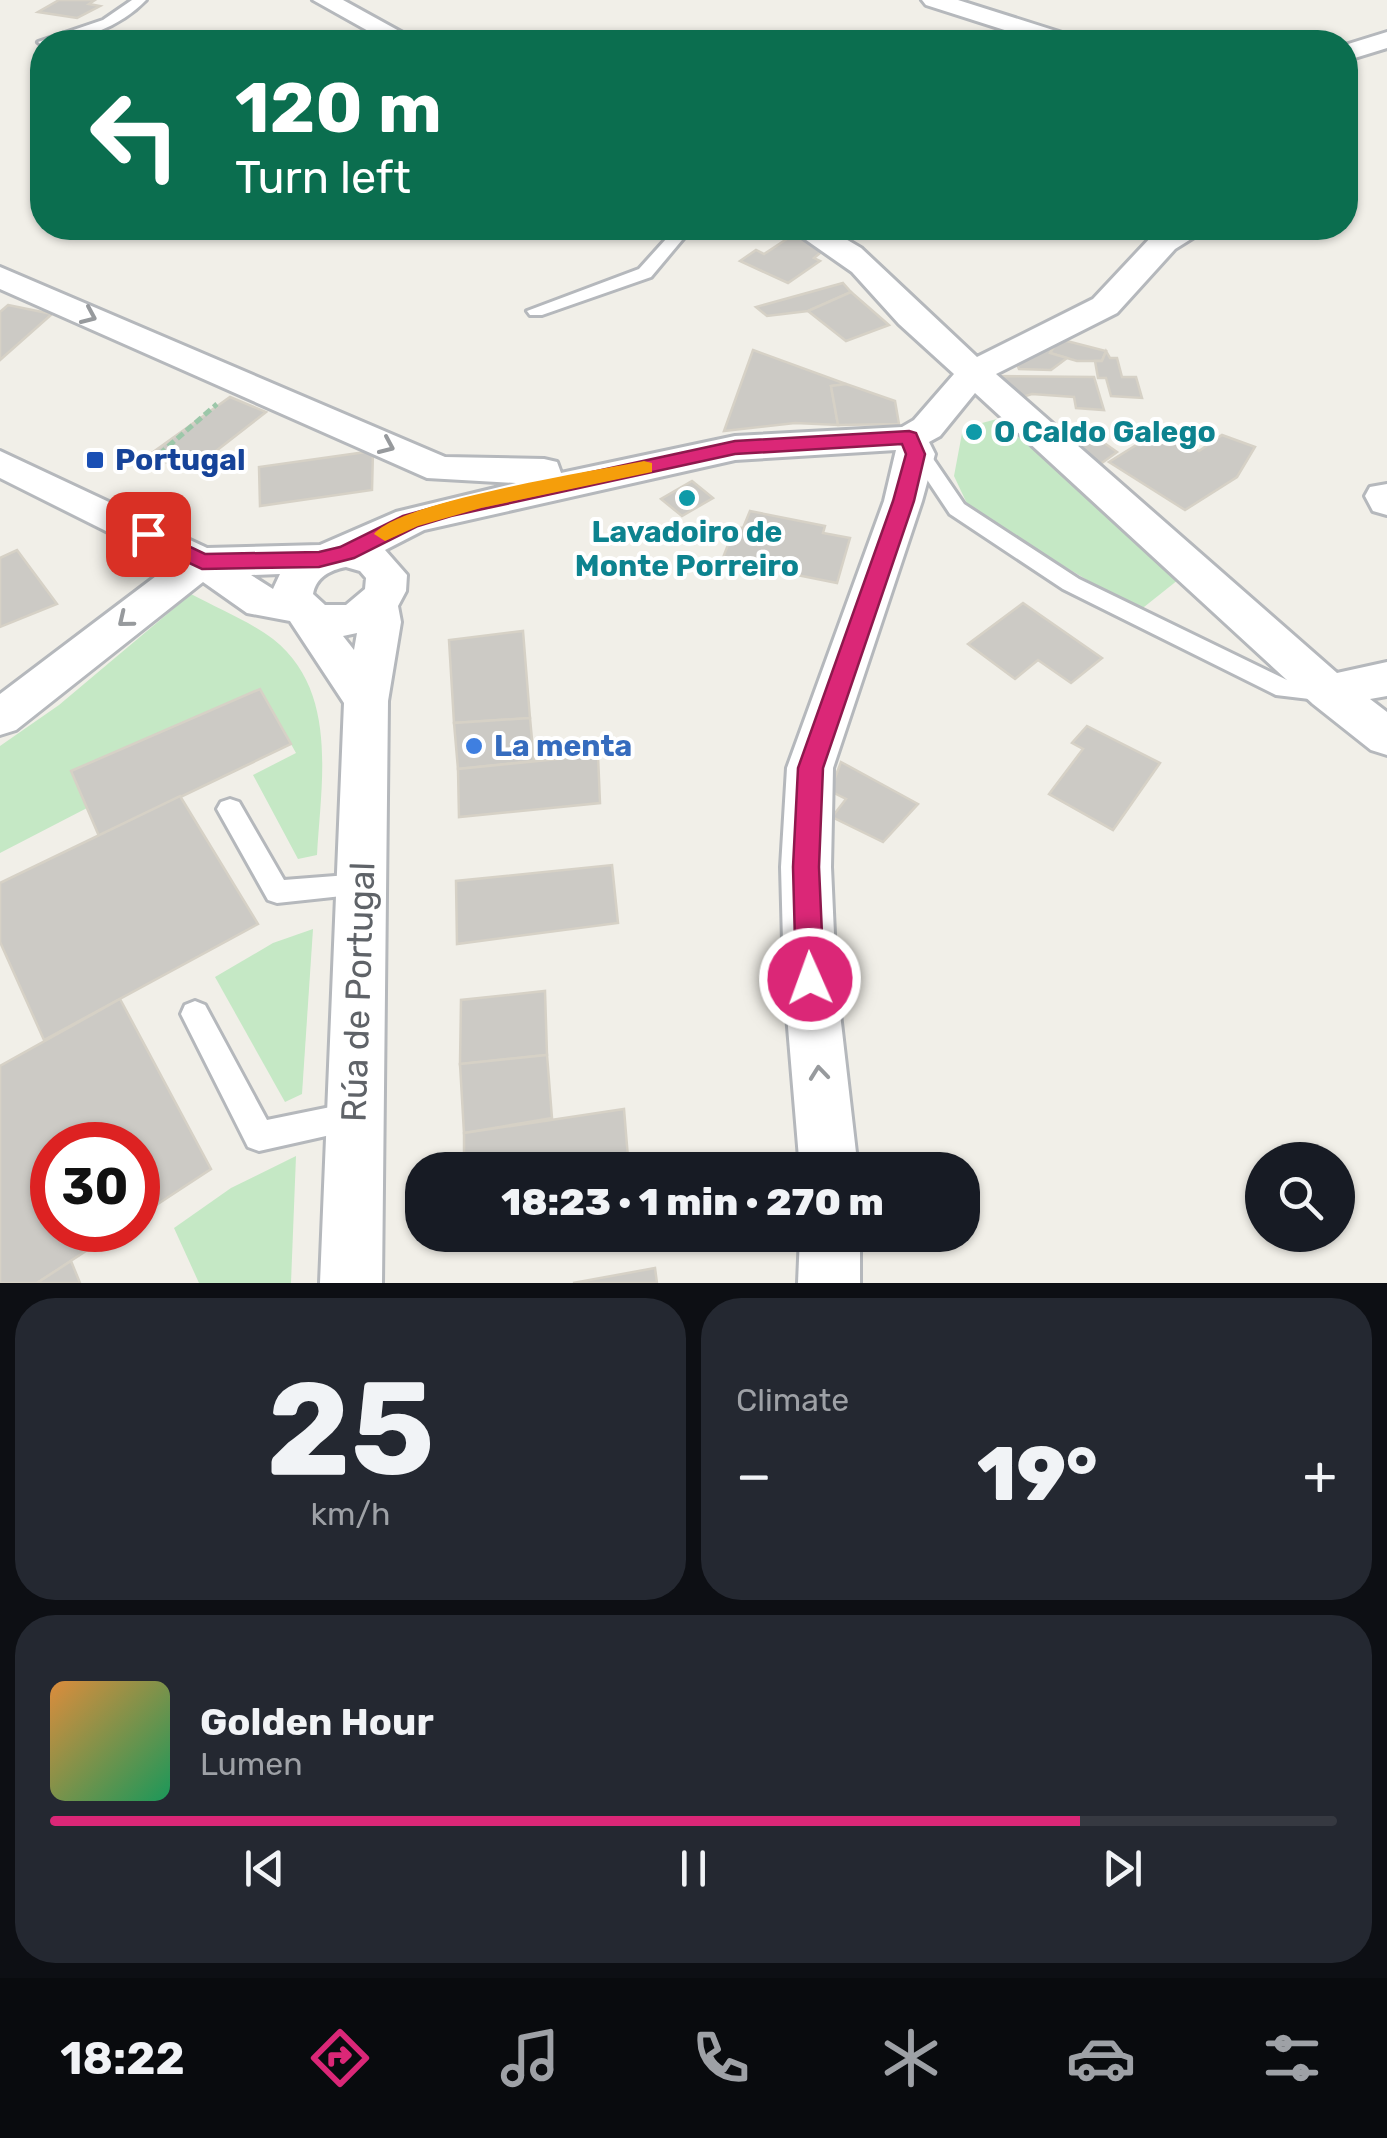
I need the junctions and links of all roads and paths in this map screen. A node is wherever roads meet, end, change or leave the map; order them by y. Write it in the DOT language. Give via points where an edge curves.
graph roads {
  1 [pos="140,0"];
  2 [pos="326,0"];
  3 [pos="934,0"];
  4 [pos="92,30"];
  5 [pos="383,30"];
  6 [pos="1028,30"];
  7 [pos="1387,40"];
  8 [pos="1358,49"];
  9 [pos="674,240"];
  10 [pos="831,240"];
  11 [pos="1167,240"];
  12 [pos="0,277"];
  13 [pos="536,311"];
  14 [pos="974,372"];
  15 [pos="237,380"];
  16 [pos="909,438"];
  17 [pos="0,462"];
  18 [pos="141,470"];
  19 [pos="598,479"];
  20 [pos="450,510"];
  21 [pos="333,556"];
  22 [pos="202,562"];
  23 [pos="383,593"];
  24 [pos="307,613"];
  25 [pos="1387,679"];
  26 [pos="1329,692"];
  27 [pos="366,700"];
  28 [pos="0,718"];
  29 [pos="1387,736"];
  30 [pos="230,809"];
  31 [pos="361,884"];
  32 [pos="195,1014"];
  33 [pos="355,1116"];
  34 [pos="827,1152"];
  35 [pos="830,1252"];
  36 [pos="350,1283"];
  37 [pos="829,1283"];
  1 -- 4 [label="lane"];
  2 -- 5 [label="street"];
  3 -- 6 [label="street"];
  7 -- 8 [label="street"];
  9 -- 13 [label="lane" via="645,273"];
  10 -- 14 [label="street" via="884,281 911,317"];
  11 -- 14 [label="street" via="1105,306"];
  12 -- 15 [label="street, one-way"];
  14 -- 16 [label="street" via="927,428"];
  14 -- 26 [label="street"];
  15 -- 18 [label="path"];
  15 -- 19 [label="street, one-way" via="440,469 580,472"];
  16 -- 19 [label="street" via="735,448"];
  16 -- 26 [label="lane" via="957,509 1071,584 1284,689"];
  34 -- 16 [label="street, one-way" via="810,979 810,768 903,501 916,454"];
  17 -- 22 [label="street"];
  19 -- 20 [label="street"];
  20 -- 21 [label="street"];
  20 -- 23 [label="street"];
  21 -- 22 [label="street"];
  21 -- 23 [label="street" via="368,556 383,565"];
  21 -- 24 [label="street" via="299,574 293,587 292,599"];
  22 -- 24 [label="street" via="262,602"];
  22 -- 28 [label="street, one-way"];
  23 -- 24 [label="street" via="345,621"];
  23 -- 27 [label="street, Rúa de Portugal"];
  24 -- 27 [label="street"];
  25 -- 26 [label="street"];
  26 -- 29 [label="street"];
  27 -- 31 [label="street, Rúa de Portugal"];
  30 -- 31 [label="lane" via="277,892"];
  31 -- 33 [label="street, Rúa de Portugal"];
  32 -- 33 [label="lane" via="259,1136"];
  33 -- 36 [label="street, Rúa de Portugal"];
  35 -- 37 [label="street"];
}
